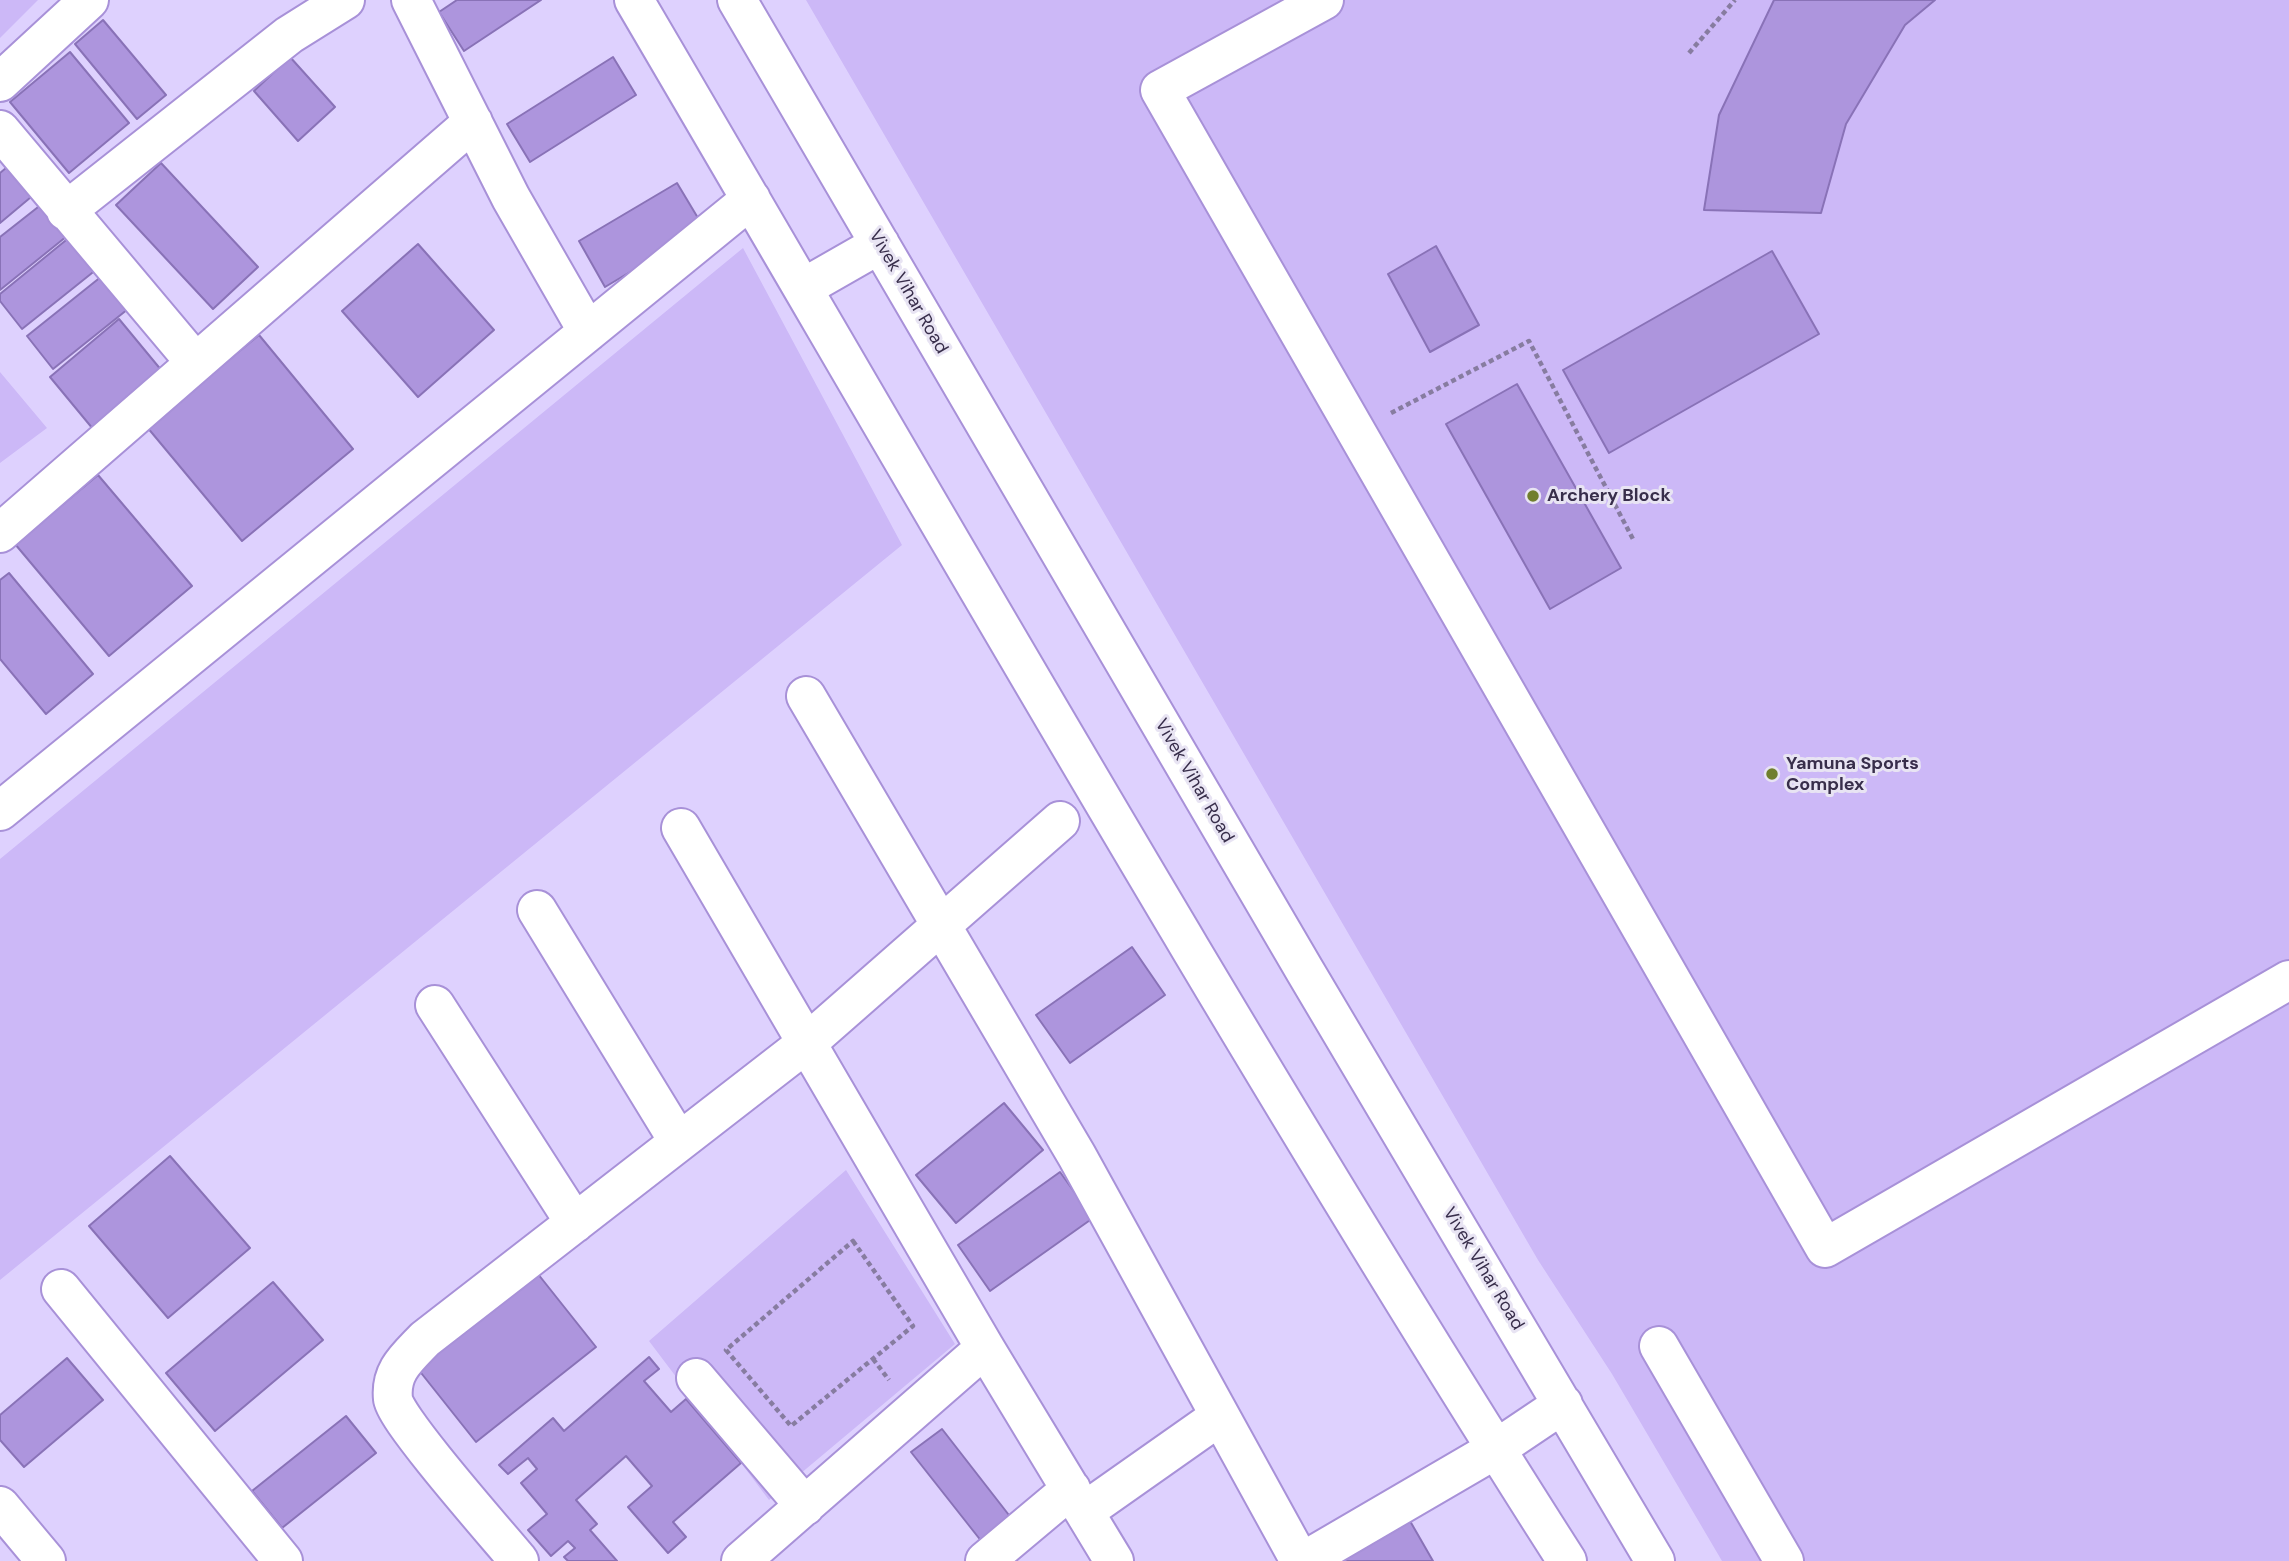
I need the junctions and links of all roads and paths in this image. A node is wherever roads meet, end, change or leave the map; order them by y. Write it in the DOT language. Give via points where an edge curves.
graph roads {
  1 [pos="89,0"];
  2 [pos="345,0"];
  3 [pos="411,0"];
  4 [pos="634,0"];
  5 [pos="737,0"];
  6 [pos="1324,0"];
  7 [pos="1735,0"];
  8 [pos="1689,53"];
  9 [pos="0,82"];
  10 [pos="473,122"];
  11 [pos="0,130"];
  12 [pos="751,199"];
  13 [pos="66,211"];
  14 [pos="880,244"];
  15 [pos="803,288"];
  16 [pos="588,332"];
  17 [pos="195,362"];
  18 [pos="1356,432"];
  19 [pos="0,533"];
  20 [pos="1634,541"];
  21 [pos="806,696"];
  22 [pos="0,811"];
  23 [pos="1060,821"];
  24 [pos="681,828"];
  25 [pos="537,910"];
  26 [pos="940,924"];
  27 [pos="2289,980"];
  28 [pos="435,1005"];
  29 [pos="808,1042"];
  30 [pos="679,1142"];
  31 [pos="575,1223"];
  32 [pos="61,1289"];
  33 [pos="1659,1346"];
  34 [pos="985,1348"];
  35 [pos="873,1359"];
  36 [pos="696,1378"];
  37 [pos="1563,1404"];
  38 [pos="1220,1416"];
  39 [pos="1496,1449"];
  40 [pos="1078,1500"];
  41 [pos="0,1506"];
  42 [pos="805,1506"];
  43 [pos="46,1561"];
  44 [pos="283,1561"];
  45 [pos="519,1561"];
  46 [pos="741,1561"];
  47 [pos="985,1561"];
  48 [pos="1114,1561"];
  49 [pos="1302,1561"];
  50 [pos="1567,1561"];
  51 [pos="1655,1561"];
  52 [pos="1784,1561"];
  1 -- 9 [label="street"];
  2 -- 13 [label="street" via="289,36"];
  3 -- 10 [label="street"];
  4 -- 12 [label="street"];
  5 -- 14 [label="street, Vivek Vihar Road"];
  6 -- 18 [label="street" via="1160,90"];
  7 -- 8 [label="path"];
  10 -- 16 [label="street"];
  10 -- 17 [label="street"];
  11 -- 13 [label="street"];
  12 -- 15 [label="street"];
  12 -- 16 [label="street"];
  13 -- 17 [label="street"];
  14 -- 15 [label="street"];
  14 -- 37 [label="street, Vivek Vihar Road"];
  15 -- 39 [label="street" via="1228,1013"];
  16 -- 22 [label="street"];
  17 -- 19 [label="street"];
  18 -- 20 [label="path" via="1529,341"];
  18 -- 27 [label="street" via="1825,1248"];
  21 -- 26 [label="street"];
  23 -- 26 [label="street"];
  24 -- 29 [label="street"];
  25 -- 30 [label="street"];
  26 -- 29 [label="street"];
  26 -- 38 [label="street" via="1077,1156"];
  28 -- 31 [label="street"];
  29 -- 30 [label="street"];
  29 -- 34 [label="street"];
  30 -- 31 [label="street"];
  31 -- 45 [label="street" via="425,1339 396,1371 392,1401"];
  32 -- 44 [label="street"];
  33 -- 52 [label="street"];
  34 -- 40 [label="street"];
  34 -- 42 [label="street"];
  35 -- 35 [label="path" via="791,1426 726,1350 853,1241 913,1326"];
  36 -- 42 [label="street"];
  37 -- 39 [label="street"];
  37 -- 51 [label="street, Vivek Vihar Road"];
  38 -- 40 [label="street"];
  38 -- 49 [label="street"];
  39 -- 49 [label="street"];
  39 -- 50 [label="street"];
  40 -- 47 [label="street"];
  40 -- 48 [label="street"];
  41 -- 43 [label="street"];
  42 -- 46 [label="street"];
}
